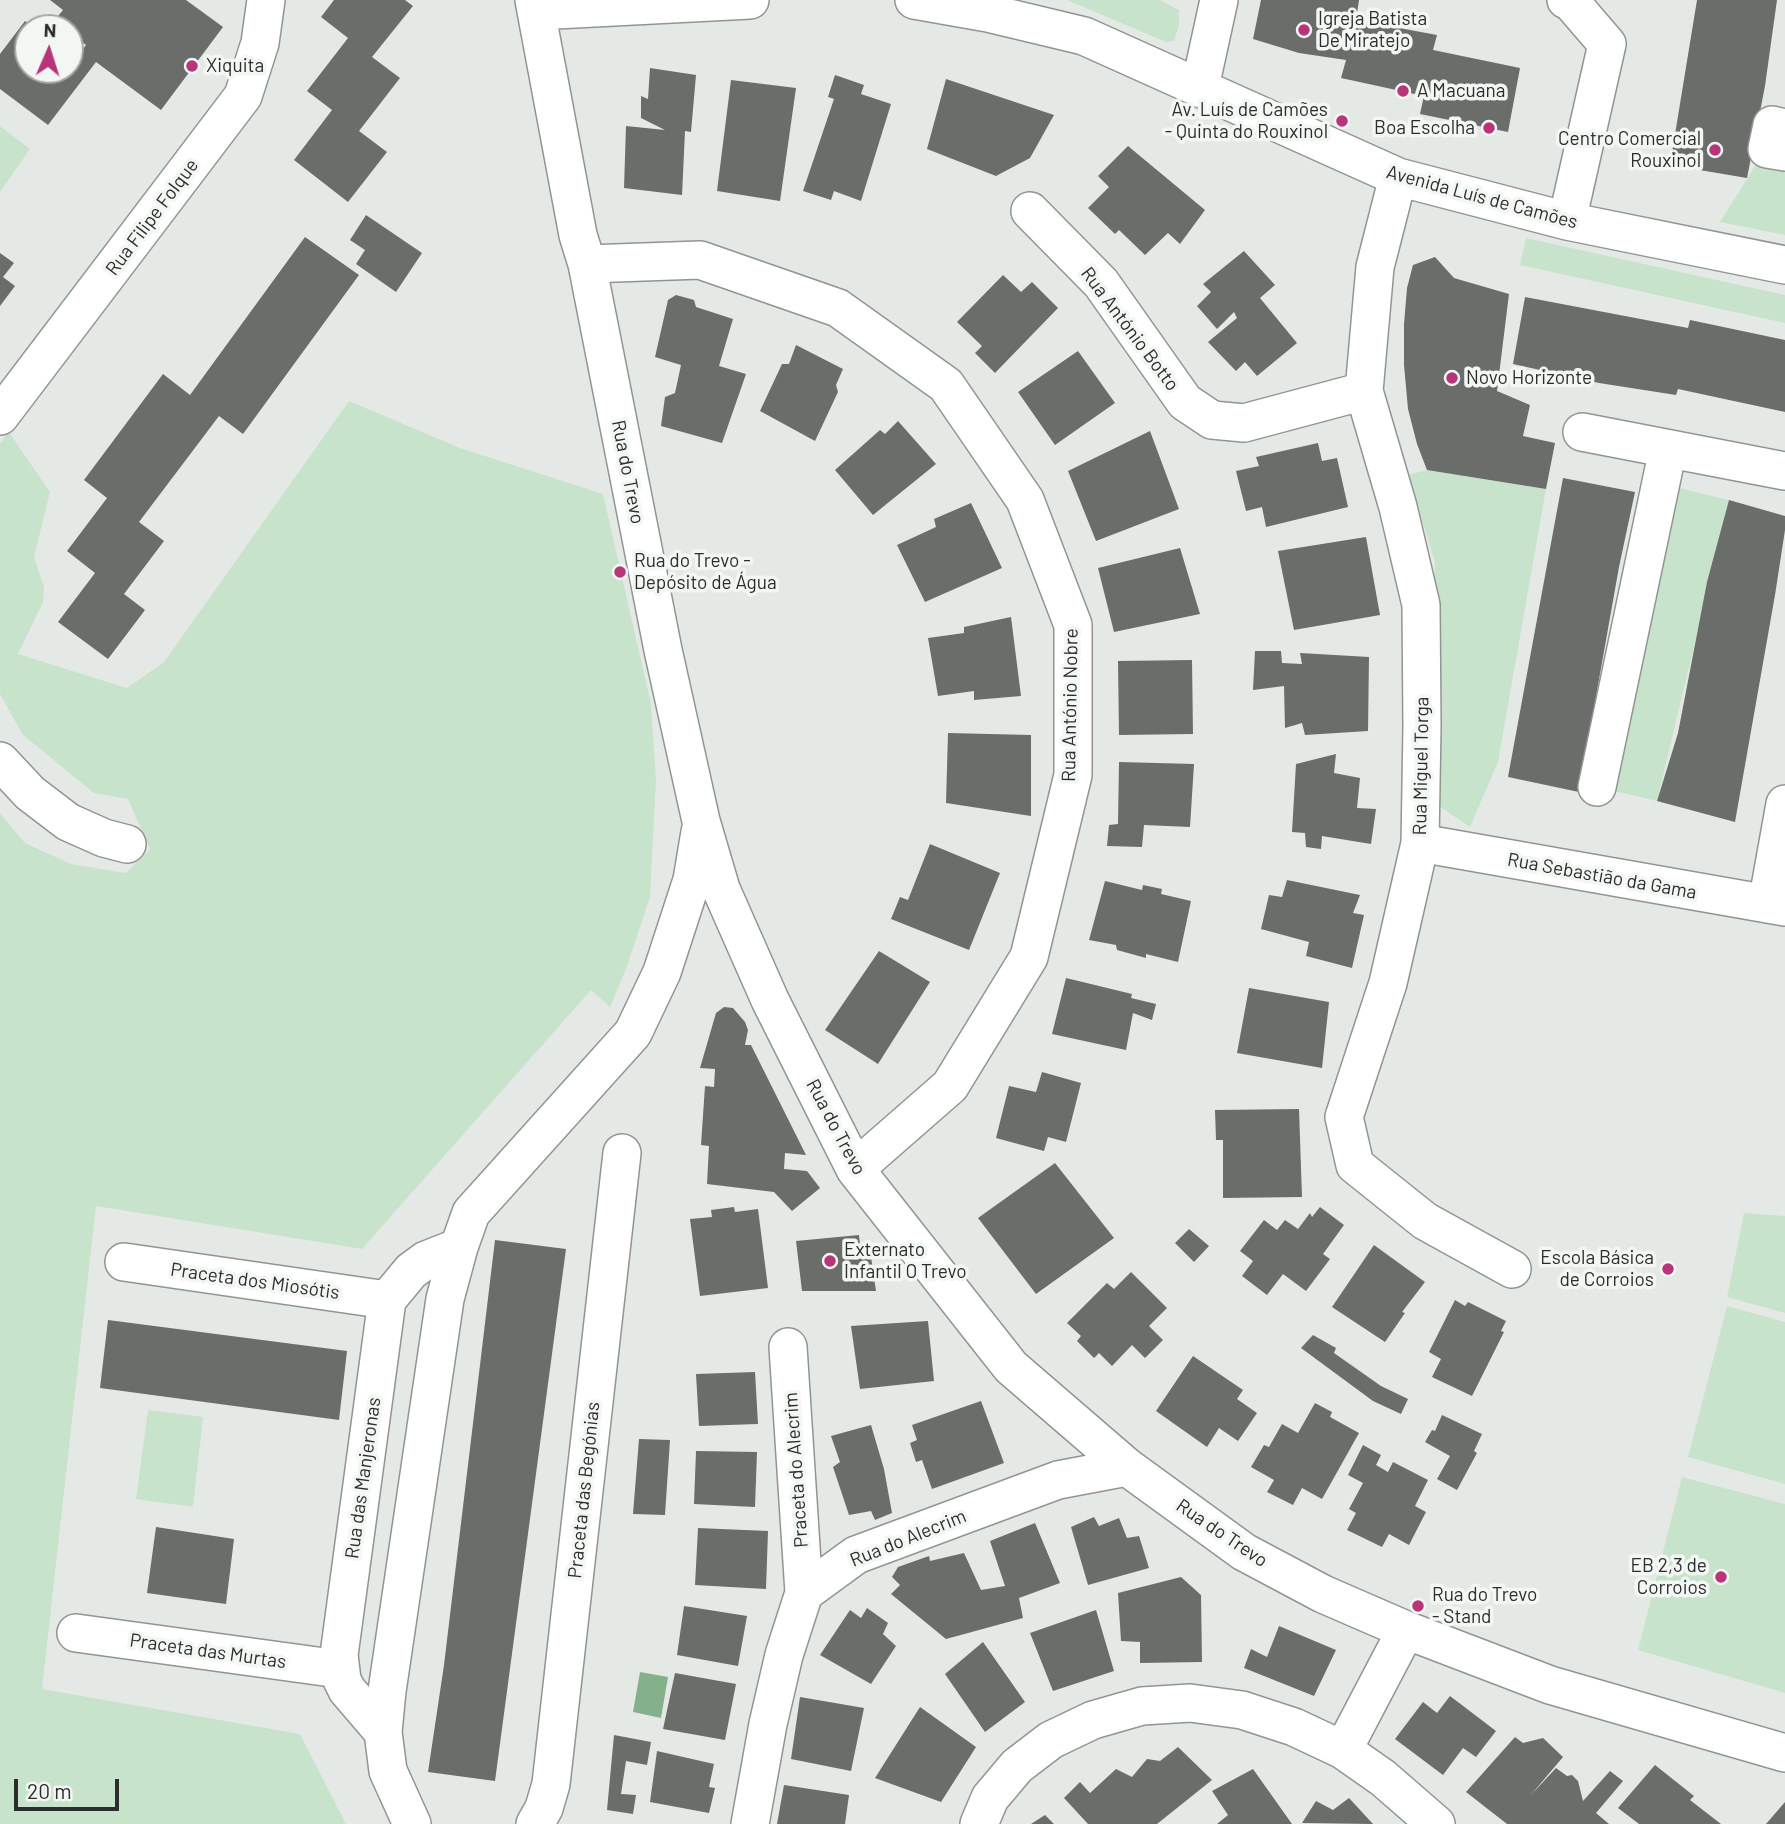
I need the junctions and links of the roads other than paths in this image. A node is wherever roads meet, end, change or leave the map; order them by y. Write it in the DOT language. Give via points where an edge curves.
graph roads {
  1 [pos="266,0"];
  2 [pos="750,0"];
  3 [pos="914,0"];
  4 [pos="1219,0"];
  5 [pos="1566,0"];
  6 [pos="535,6"];
  7 [pos="1200,87"];
  8 [pos="1785,128"];
  9 [pos="1785,152"];
  10 [pos="1398,177"];
  11 [pos="1030,211"];
  12 [pos="1567,221"];
  13 [pos="587,264"];
  14 [pos="1785,265"];
  15 [pos="1364,391"];
  16 [pos="0,416"];
  17 [pos="1582,432"];
  18 [pos="1668,449"];
  19 [pos="1785,471"];
  20 [pos="0,761"];
  21 [pos="1597,787"];
  22 [pos="1785,804"];
  23 [pos="701,821"];
  24 [pos="1420,843"];
  25 [pos="127,844"];
  26 [pos="1776,906"];
  27 [pos="622,1153"];
  28 [pos="855,1169"];
  29 [pos="459,1247"];
  30 [pos="124,1262"];
  31 [pos="1512,1269"];
  32 [pos="387,1300"];
  33 [pos="788,1347"];
  34 [pos="1127,1467"];
  35 [pos="804,1593"];
  36 [pos="1406,1630"];
  37 [pos="76,1633"];
  38 [pos="339,1669"];
  39 [pos="383,1732"];
  40 [pos="1343,1750"];
  41 [pos="1785,1752"];
  42 [pos="412,1824"];
  43 [pos="535,1824"];
  44 [pos="750,1824"];
  45 [pos="979,1824"];
  46 [pos="1436,1824"];
  1 -- 16 [label="street, Rua Filipe Folque" via="260,43 243,96"];
  2 -- 6 [label="street"];
  3 -- 7 [label="street, Avenida Luís de Camões" via="1084,36"];
  4 -- 7 [label="street"];
  5 -- 12 [label="street" via="1607,44"];
  6 -- 13 [label="street, Rua do Trevo"];
  7 -- 10 [label="street, Avenida Luís de Camões"];
  8 -- 9 [label="street" via="1772,125 1767,149"];
  10 -- 12 [label="street, Avenida Luís de Camões"];
  10 -- 15 [label="street, Rua Miguel Torga" via="1375,267"];
  11 -- 15 [label="street, Rua António Botto" via="1101,283 1185,402 1212,420 1244,423"];
  12 -- 14 [label="street, Avenida Luís de Camões"];
  13 -- 23 [label="street, Rua do Trevo"];
  13 -- 28 [label="street, Rua António Nobre" via="700,260 838,308 946,385 1025,499 1073,625 1073,775 1029,957 950,1086"];
  15 -- 24 [label="street, Rua Miguel Torga" via="1421,605"];
  17 -- 18 [label="street"];
  18 -- 19 [label="street"];
  18 -- 21 [label="street"];
  20 -- 25 [label="street" via="30,793 68,822"];
  22 -- 26 [label="street"];
  23 -- 28 [label="street, Rua do Trevo" via="721,889 770,1000"];
  23 -- 29 [label="street" via="692,880 662,972 633,1033 471,1213"];
  24 -- 26 [label="street, Rua Sebastião da Gama"];
  24 -- 31 [label="street, Rua Miguel Torga" via="1388,983 1344,1117 1355,1165 1425,1221"];
  27 -- 43 [label="street, Praceta das Begónias" via="551,1784"];
  28 -- 34 [label="street, Rua do Trevo" via="1011,1367"];
  29 -- 32 [label="street" via="411,1271"];
  29 -- 39 [label="street" via="445,1299"];
  30 -- 32 [label="street, Praceta dos Miosótis"];
  32 -- 38 [label="street, Rua das Manjeronas"];
  33 -- 35 [label="street, Praceta do Alecrim"];
  34 -- 35 [label="street, Rua do Alecrim" via="1058,1479 856,1555"];
  34 -- 36 [label="street, Rua do Trevo" via="1244,1552 1323,1594"];
  35 -- 44 [label="street" via="779,1678"];
  36 -- 40 [label="street"];
  36 -- 41 [label="street, Rua do Trevo" via="1550,1685"];
  37 -- 38 [label="street, Praceta das Murtas"];
  38 -- 39 [label="street" via="347,1690"];
  39 -- 42 [label="street" via="388,1772"];
  40 -- 45 [label="street" via="1242,1710 1190,1703 1142,1706 1093,1720 1051,1740 1017,1766 990,1798"];
  40 -- 46 [label="street"];
}
